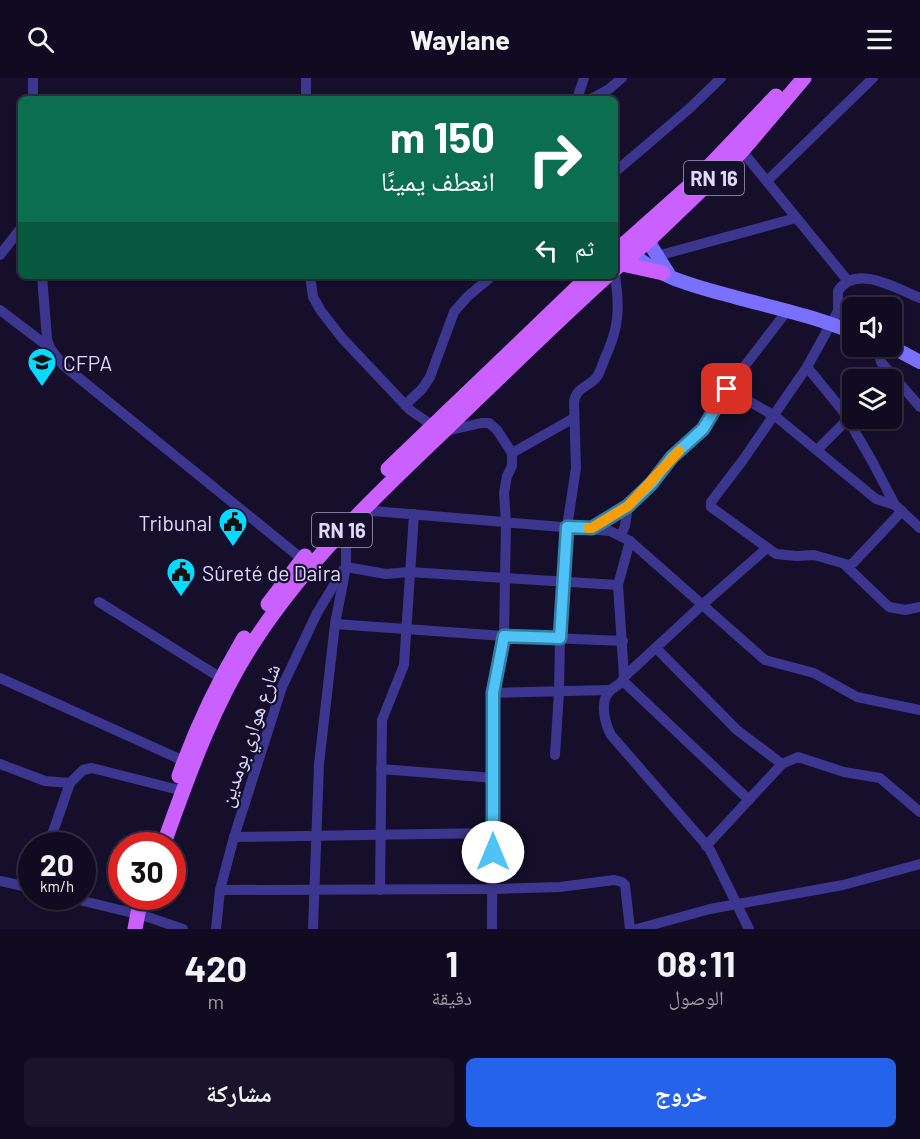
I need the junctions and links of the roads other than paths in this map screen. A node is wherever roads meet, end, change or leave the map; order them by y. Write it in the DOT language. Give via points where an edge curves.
graph roads {
  1 [pos="33,78"];
  2 [pos="306,78"];
  3 [pos="584,78"];
  4 [pos="622,78"];
  5 [pos="721,78"];
  6 [pos="792,78"];
  7 [pos="804,78"];
  8 [pos="873,78"];
  9 [pos="33,96"];
  10 [pos="306,96"];
  11 [pos="579,96"];
  12 [pos="596,96"];
  13 [pos="742,151"];
  14 [pos="618,169"];
  15 [pos="767,181"];
  16 [pos="796,218"];
  17 [pos="18,232"];
  18 [pos="644,235"];
  19 [pos="0,255"];
  20 [pos="657,256"];
  21 [pos="621,260"];
  22 [pos="667,275"];
  23 [pos="42,279"];
  24 [pos="310,279"];
  25 [pos="488,279"];
  26 [pos="586,279"];
  27 [pos="604,279"];
  28 [pos="848,281"];
  29 [pos="920,298"];
  30 [pos="0,310"];
  31 [pos="787,311"];
  32 [pos="830,324"];
  33 [pos="842,328"];
  34 [pos="50,348"];
  35 [pos="902,352"];
  36 [pos="880,357"];
  37 [pos="920,362"];
  38 [pos="807,367"];
  39 [pos="727,389"];
  40 [pos="405,405"];
  41 [pos="920,407"];
  42 [pos="842,411"];
  43 [pos="775,416"];
  44 [pos="574,418"];
  45 [pos="842,425"];
  46 [pos="437,429"];
  47 [pos="854,429"];
  48 [pos="817,450"];
  49 [pos="513,453"];
  50 [pos="628,506"];
  51 [pos="898,508"];
  52 [pos="361,510"];
  53 [pos="414,514"];
  54 [pos="506,523"];
  55 [pos="346,526"];
  56 [pos="567,527"];
  57 [pos="592,528"];
  58 [pos="920,528"];
  59 [pos="626,538"];
  60 [pos="767,548"];
  61 [pos="306,562"];
  62 [pos="844,564"];
  63 [pos="346,566"];
  64 [pos="409,572"];
  65 [pos="505,579"];
  66 [pos="564,583"];
  67 [pos="618,585"];
  68 [pos="99,602"];
  69 [pos="702,605"];
  70 [pos="920,607"];
  71 [pos="335,624"];
  72 [pos="405,629"];
  73 [pos="504,636"];
  74 [pos="560,638"];
  75 [pos="623,641"];
  76 [pos="656,648"];
  77 [pos="0,678"];
  78 [pos="221,678"];
  79 [pos="623,679"];
  80 [pos="610,690"];
  81 [pos="559,692"];
  82 [pos="493,693"];
  83 [pos="920,710"];
  84 [pos="555,755"];
  85 [pos="184,761"];
  86 [pos="0,764"];
  87 [pos="782,764"];
  88 [pos="381,768"];
  89 [pos="494,778"];
  90 [pos="70,783"];
  91 [pos="178,789"];
  92 [pos="749,800"];
  93 [pos="920,812"];
  94 [pos="53,832"];
  95 [pos="161,832"];
  96 [pos="167,832"];
  97 [pos="492,833"];
  98 [pos="316,834"];
  99 [pos="381,834"];
  100 [pos="234,837"];
  101 [pos="706,846"];
  102 [pos="920,864"];
  103 [pos="0,881"];
  104 [pos="18,885"];
  105 [pos="494,889"];
  106 [pos="220,890"];
  107 [pos="380,890"];
  108 [pos="313,891"];
  109 [pos="737,904"];
  110 [pos="96,907"];
  111 [pos="140,922"];
  112 [pos="183,929"];
  113 [pos="216,929"];
  114 [pos="313,929"];
  115 [pos="492,929"];
  116 [pos="630,929"];
  117 [pos="637,929"];
  118 [pos="749,929"];
  1 -- 9 [label="street"];
  2 -- 10 [label="street"];
  3 -- 11 [label="street"];
  4 -- 12 [label="street"];
  5 -- 14 [label="street"];
  6 -- 18 [label="main road, RN 16"];
  7 -- 13 [label="main road, RN 16"];
  8 -- 15 [label="street"];
  13 -- 15 [label="street"];
  13 -- 18 [label="main road, RN 16"];
  15 -- 16 [label="street"];
  16 -- 20 [label="street"];
  16 -- 28 [label="street"];
  17 -- 19 [label="street"];
  18 -- 20 [label="street"];
  18 -- 21 [label="main road, RN 16"];
  20 -- 22 [label="street"];
  21 -- 22 [label="main road"];
  21 -- 44 [label="street" via="614,339 596,378 576,393"];
  22 -- 31 [label="street" via="679,282"];
  23 -- 34 [label="street"];
  24 -- 40 [label="street" via="313,297 321,311"];
  25 -- 40 [label="street" via="454,312 430,377"];
  26 -- 46 [label="main road, RN 16"];
  27 -- 46 [label="main road, RN 16"];
  28 -- 29 [label="street" via="860,278 883,283"];
  28 -- 32 [label="street" via="838,291 838,311"];
  30 -- 34 [label="street"];
  31 -- 32 [label="street"];
  31 -- 39 [label="street"];
  32 -- 33 [label="street"];
  32 -- 38 [label="street"];
  34 -- 61 [label="street" via="85,383"];
  35 -- 37 [label="street"];
  36 -- 41 [label="street"];
  38 -- 42 [label="street"];
  38 -- 43 [label="street"];
  39 -- 43 [label="street"];
  39 -- 50 [label="street" via="703,429"];
  40 -- 46 [label="street"];
  43 -- 48 [label="street"];
  43 -- 60 [label="street" via="710,504"];
  44 -- 49 [label="street"];
  44 -- 56 [label="street" via="576,468"];
  45 -- 48 [label="street"];
  46 -- 49 [label="street" via="489,423"];
  46 -- 52 [label="main road, RN 16"];
  46 -- 61 [label="main road, RN 16" via="365,492"];
  47 -- 51 [label="street"];
  48 -- 51 [label="street" via="876,499"];
  49 -- 54 [label="street" via="505,484"];
  50 -- 57 [label="street"];
  50 -- 59 [label="street"];
  51 -- 58 [label="street"];
  51 -- 62 [label="street" via="853,563"];
  52 -- 53 [label="street"];
  52 -- 55 [label="main road, RN 16"];
  53 -- 54 [label="street"];
  53 -- 64 [label="street"];
  54 -- 56 [label="street"];
  54 -- 65 [label="street"];
  55 -- 61 [label="main road, RN 16"];
  55 -- 63 [label="street"];
  56 -- 57 [label="street"];
  56 -- 66 [label="street"];
  57 -- 59 [label="street"];
  59 -- 67 [label="street"];
  59 -- 69 [label="street"];
  60 -- 62 [label="street" via="781,555 814,555"];
  60 -- 69 [label="street"];
  61 -- 78 [label="main road, RN 16" via="252,626"];
  61 -- 91 [label="main road, RN 16" via="254,641"];
  62 -- 70 [label="street" via="889,607"];
  63 -- 64 [label="street" via="387,574"];
  63 -- 71 [label="street"];
  63 -- 100 [label="street, شارع هواري بومدين" via="282,687"];
  64 -- 65 [label="street"];
  64 -- 72 [label="street"];
  65 -- 66 [label="street"];
  65 -- 73 [label="street"];
  66 -- 67 [label="street"];
  66 -- 74 [label="street"];
  67 -- 75 [label="street"];
  68 -- 78 [label="street"];
  69 -- 76 [label="street"];
  69 -- 83 [label="street" via="765,660 814,673 857,697"];
  71 -- 72 [label="street"];
  71 -- 98 [label="street" via="319,764"];
  72 -- 73 [label="street"];
  72 -- 88 [label="street" via="404,665 382,720"];
  73 -- 74 [label="street"];
  73 -- 82 [label="street"];
  74 -- 75 [label="street"];
  74 -- 81 [label="street"];
  75 -- 79 [label="street"];
  76 -- 79 [label="street"];
  76 -- 87 [label="street" via="737,730"];
  77 -- 85 [label="street"];
  78 -- 85 [label="main road, RN 16"];
  79 -- 80 [label="street"];
  79 -- 92 [label="street"];
  80 -- 81 [label="street"];
  80 -- 101 [label="street" via="605,701 605,721 611,735"];
  81 -- 82 [label="street"];
  81 -- 84 [label="street"];
  82 -- 89 [label="street"];
  85 -- 91 [label="main road, RN 16"];
  86 -- 90 [label="street" via="45,781"];
  87 -- 92 [label="street"];
  87 -- 93 [label="street" via="798,757 844,772 880,778"];
  88 -- 89 [label="street"];
  88 -- 99 [label="street"];
  89 -- 97 [label="street"];
  90 -- 91 [label="street" via="83,770 92,768"];
  90 -- 94 [label="street"];
  91 -- 95 [label="main road, RN 16"];
  91 -- 96 [label="main road, RN 16"];
  92 -- 101 [label="street"];
  97 -- 99 [label="street"];
  97 -- 105 [label="street"];
  98 -- 99 [label="street"];
  98 -- 100 [label="street"];
  98 -- 108 [label="street"];
  99 -- 107 [label="street"];
  100 -- 106 [label="street, شارع هواري بومدين"];
  101 -- 109 [label="street"];
  102 -- 109 [label="street" via="843,885"];
  103 -- 104 [label="street"];
  105 -- 107 [label="street"];
  105 -- 115 [label="street"];
  105 -- 116 [label="street" via="622,882"];
  106 -- 108 [label="street"];
  106 -- 113 [label="street, شارع هواري بومدين"];
  107 -- 108 [label="street"];
  108 -- 114 [label="street"];
  109 -- 117 [label="street"];
  109 -- 118 [label="street"];
  110 -- 111 [label="street"];
  111 -- 112 [label="street"];
}
